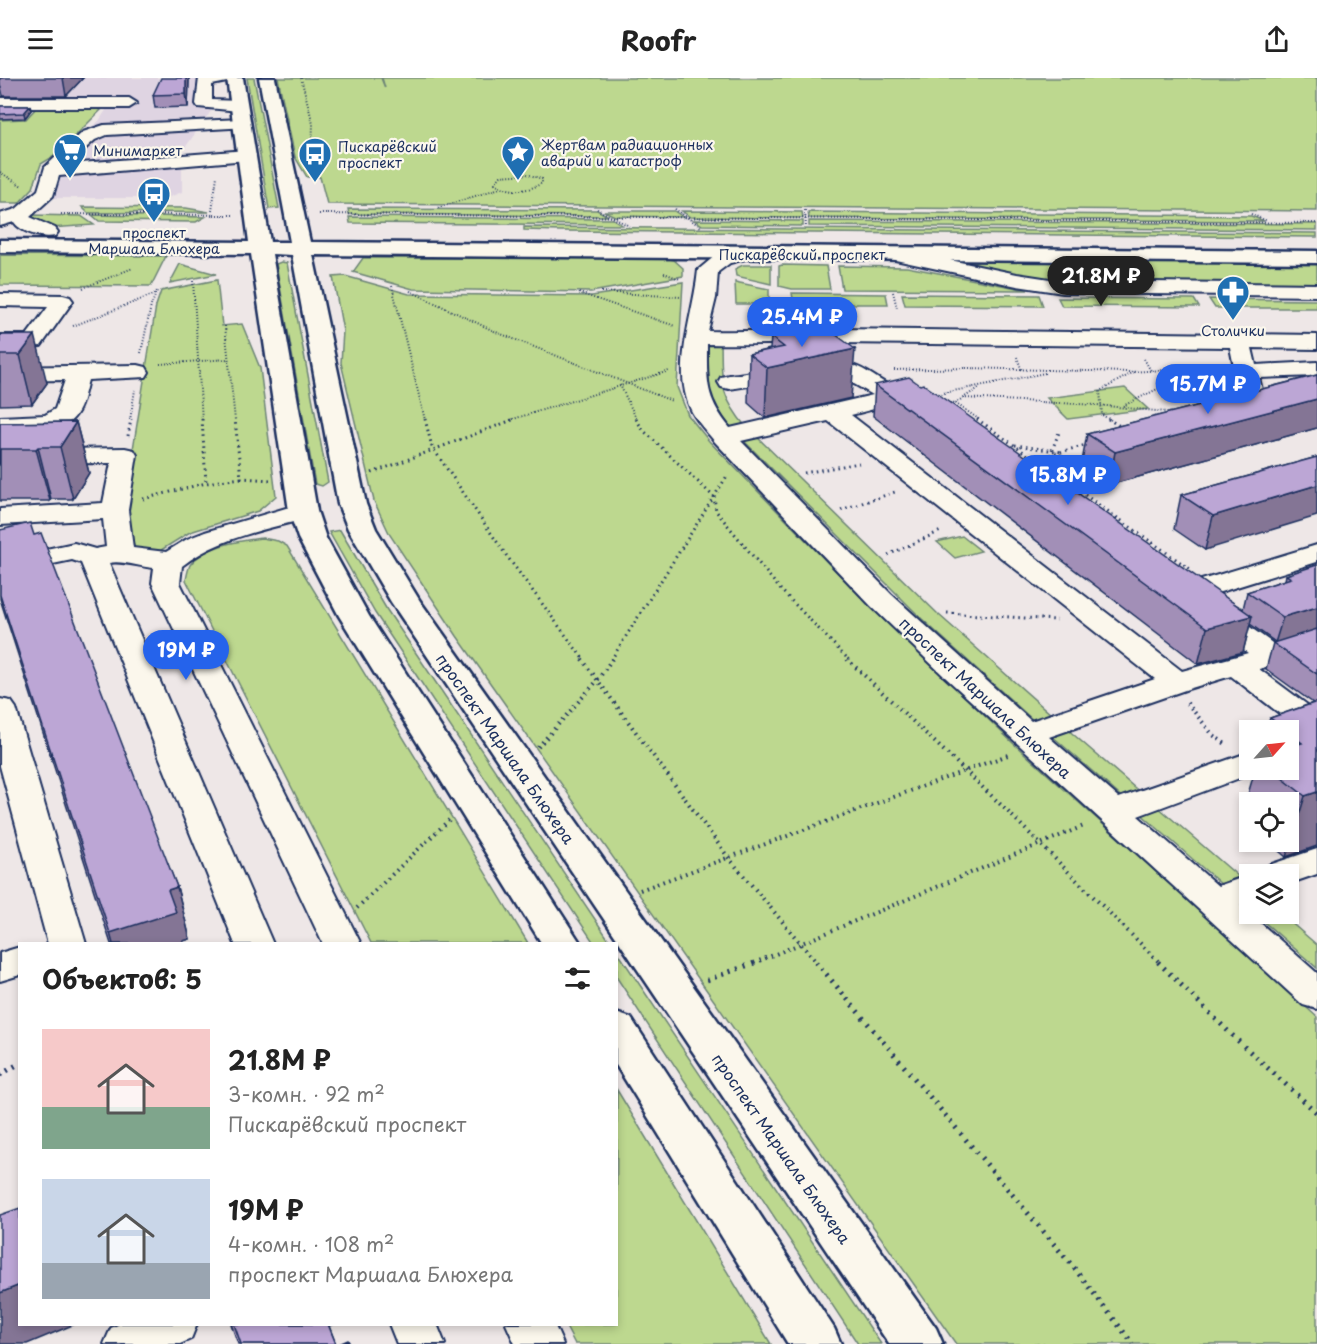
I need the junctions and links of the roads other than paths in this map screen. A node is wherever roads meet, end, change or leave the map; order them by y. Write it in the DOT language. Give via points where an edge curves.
graph roads {
  1 [pos="227,78"];
  2 [pos="235,78"];
  3 [pos="267,78"];
  4 [pos="0,103"];
  5 [pos="129,103"];
  6 [pos="239,106"];
  7 [pos="242,124"];
  8 [pos="247,155"];
  9 [pos="51,171"];
  10 [pos="68,190"];
  11 [pos="47,192"];
  12 [pos="23,213"];
  13 [pos="0,220"];
  14 [pos="52,223"];
  15 [pos="0,231"];
  16 [pos="259,241"];
  17 [pos="298,241"];
  18 [pos="1317,242"];
  19 [pos="0,246"];
  20 [pos="746,253"];
  21 [pos="893,254"];
  22 [pos="1317,258"];
  23 [pos="1317,290"];
  24 [pos="0,300"];
  25 [pos="1239,340"];
  26 [pos="0,342"];
  27 [pos="1316,344"];
  28 [pos="696,350"];
  29 [pos="138,368"];
  30 [pos="1247,368"];
  31 [pos="1317,369"];
  32 [pos="79,373"];
  33 [pos="0,374"];
  34 [pos="729,382"];
  35 [pos="898,395"];
  36 [pos="934,405"];
  37 [pos="833,413"];
  38 [pos="1201,416"];
  39 [pos="0,424"];
  40 [pos="734,448"];
  41 [pos="0,457"];
  42 [pos="350,494"];
  43 [pos="301,497"];
  44 [pos="116,508"];
  45 [pos="0,517"];
  46 [pos="1317,553"];
  47 [pos="106,555"];
  48 [pos="172,561"];
  49 [pos="0,567"];
  50 [pos="1238,667"];
  51 [pos="1182,693"];
  52 [pos="0,708"];
  53 [pos="1311,737"];
  54 [pos="1031,739"];
  55 [pos="1239,766"];
  56 [pos="1112,813"];
  57 [pos="1317,861"];
  58 [pos="1299,868"];
  59 [pos="1239,891"];
  60 [pos="1211,902"];
  61 [pos="338,937"];
  62 [pos="66,942"];
  63 [pos="253,942"];
  64 [pos="561,942"];
  65 [pos="18,962"];
  66 [pos="0,967"];
  67 [pos="1317,995"];
  68 [pos="618,1032"];
  69 [pos="169,1326"];
  70 [pos="414,1326"];
  71 [pos="530,1326"];
  72 [pos="128,1344"];
  73 [pos="421,1344"];
  74 [pos="539,1344"];
  75 [pos="816,1344"];
  76 [pos="918,1344"];
  1 -- 6 [label="street" via="204,81 203,102 210,106"];
  2 -- 6 [label="main road"];
  3 -- 17 [label="main road, проспект Маршала Блюхера"];
  4 -- 5 [label="street"];
  6 -- 7 [label="main road"];
  7 -- 8 [label="main road"];
  7 -- 9 [label="street" via="104,130 89,136"];
  8 -- 9 [label="street" via="146,172"];
  8 -- 16 [label="main road"];
  9 -- 11 [label="street"];
  10 -- 11 [label="street"];
  11 -- 12 [label="street"];
  12 -- 13 [label="street"];
  12 -- 14 [label="street" via="23,222"];
  14 -- 15 [label="main road, Пискарёвский проспект"];
  14 -- 16 [label="main road, Пискарёвский проспект"];
  16 -- 17 [label="main road, Пискарёвский проспект"];
  16 -- 19 [label="main road, Пискарёвский проспект"];
  16 -- 43 [label="main road"];
  17 -- 18 [label="main road, Пискарёвский проспект" via="473,237"];
  17 -- 20 [label="main road, Пискарёвский проспект"];
  17 -- 42 [label="main road, проспект Маршала Блюхера"];
  20 -- 21 [label="main road, Пискарёвский проспект"];
  20 -- 28 [label="street, проспект Маршала Блюхера" via="723,259 708,270"];
  21 -- 22 [label="main road, Пискарёвский проспект"];
  21 -- 23 [label="street" via="1063,287"];
  24 -- 26 [label="street" via="63,301 33,341"];
  25 -- 27 [label="street"];
  25 -- 28 [label="street" via="778,336"];
  25 -- 30 [label="street"];
  28 -- 40 [label="street, проспект Маршала Блюхера" via="695,385 704,412"];
  29 -- 32 [label="street"];
  30 -- 31 [label="street"];
  30 -- 38 [label="street" via="1253,401"];
  32 -- 33 [label="street"];
  32 -- 39 [label="street" via="66,413 50,422"];
  34 -- 35 [label="street" via="828,367 854,372"];
  35 -- 36 [label="street"];
  35 -- 37 [label="street"];
  37 -- 40 [label="street"];
  37 -- 51 [label="street" via="1101,622"];
  40 -- 54 [label="street, проспект Маршала Блюхера" via="881,600"];
  41 -- 44 [label="street" via="125,454"];
  42 -- 43 [label="main road"];
  42 -- 76 [label="main road, проспект Маршала Блюхера" via="362,529 406,602"];
  43 -- 48 [label="street" via="204,541"];
  43 -- 64 [label="main road" via="312,538 354,616"];
  44 -- 45 [label="street"];
  44 -- 47 [label="street"];
  46 -- 50 [label="street" via="1213,585 1175,587 1285,651"];
  47 -- 48 [label="street"];
  47 -- 49 [label="street" via="74,551"];
  47 -- 63 [label="street"];
  48 -- 61 [label="street" via="166,570 166,583"];
  50 -- 51 [label="street"];
  50 -- 53 [label="street"];
  51 -- 54 [label="street"];
  52 -- 62 [label="street"];
  54 -- 56 [label="street, проспект Маршала Блюхера"];
  55 -- 56 [label="street"];
  56 -- 60 [label="street, проспект Маршала Блюхера"];
  57 -- 58 [label="street"];
  59 -- 60 [label="street"];
  60 -- 67 [label="street, проспект Маршала Блюхера"];
  65 -- 66 [label="street"];
  68 -- 75 [label="main road"];
  69 -- 72 [label="street"];
  70 -- 73 [label="street"];
  71 -- 74 [label="street"];
}
